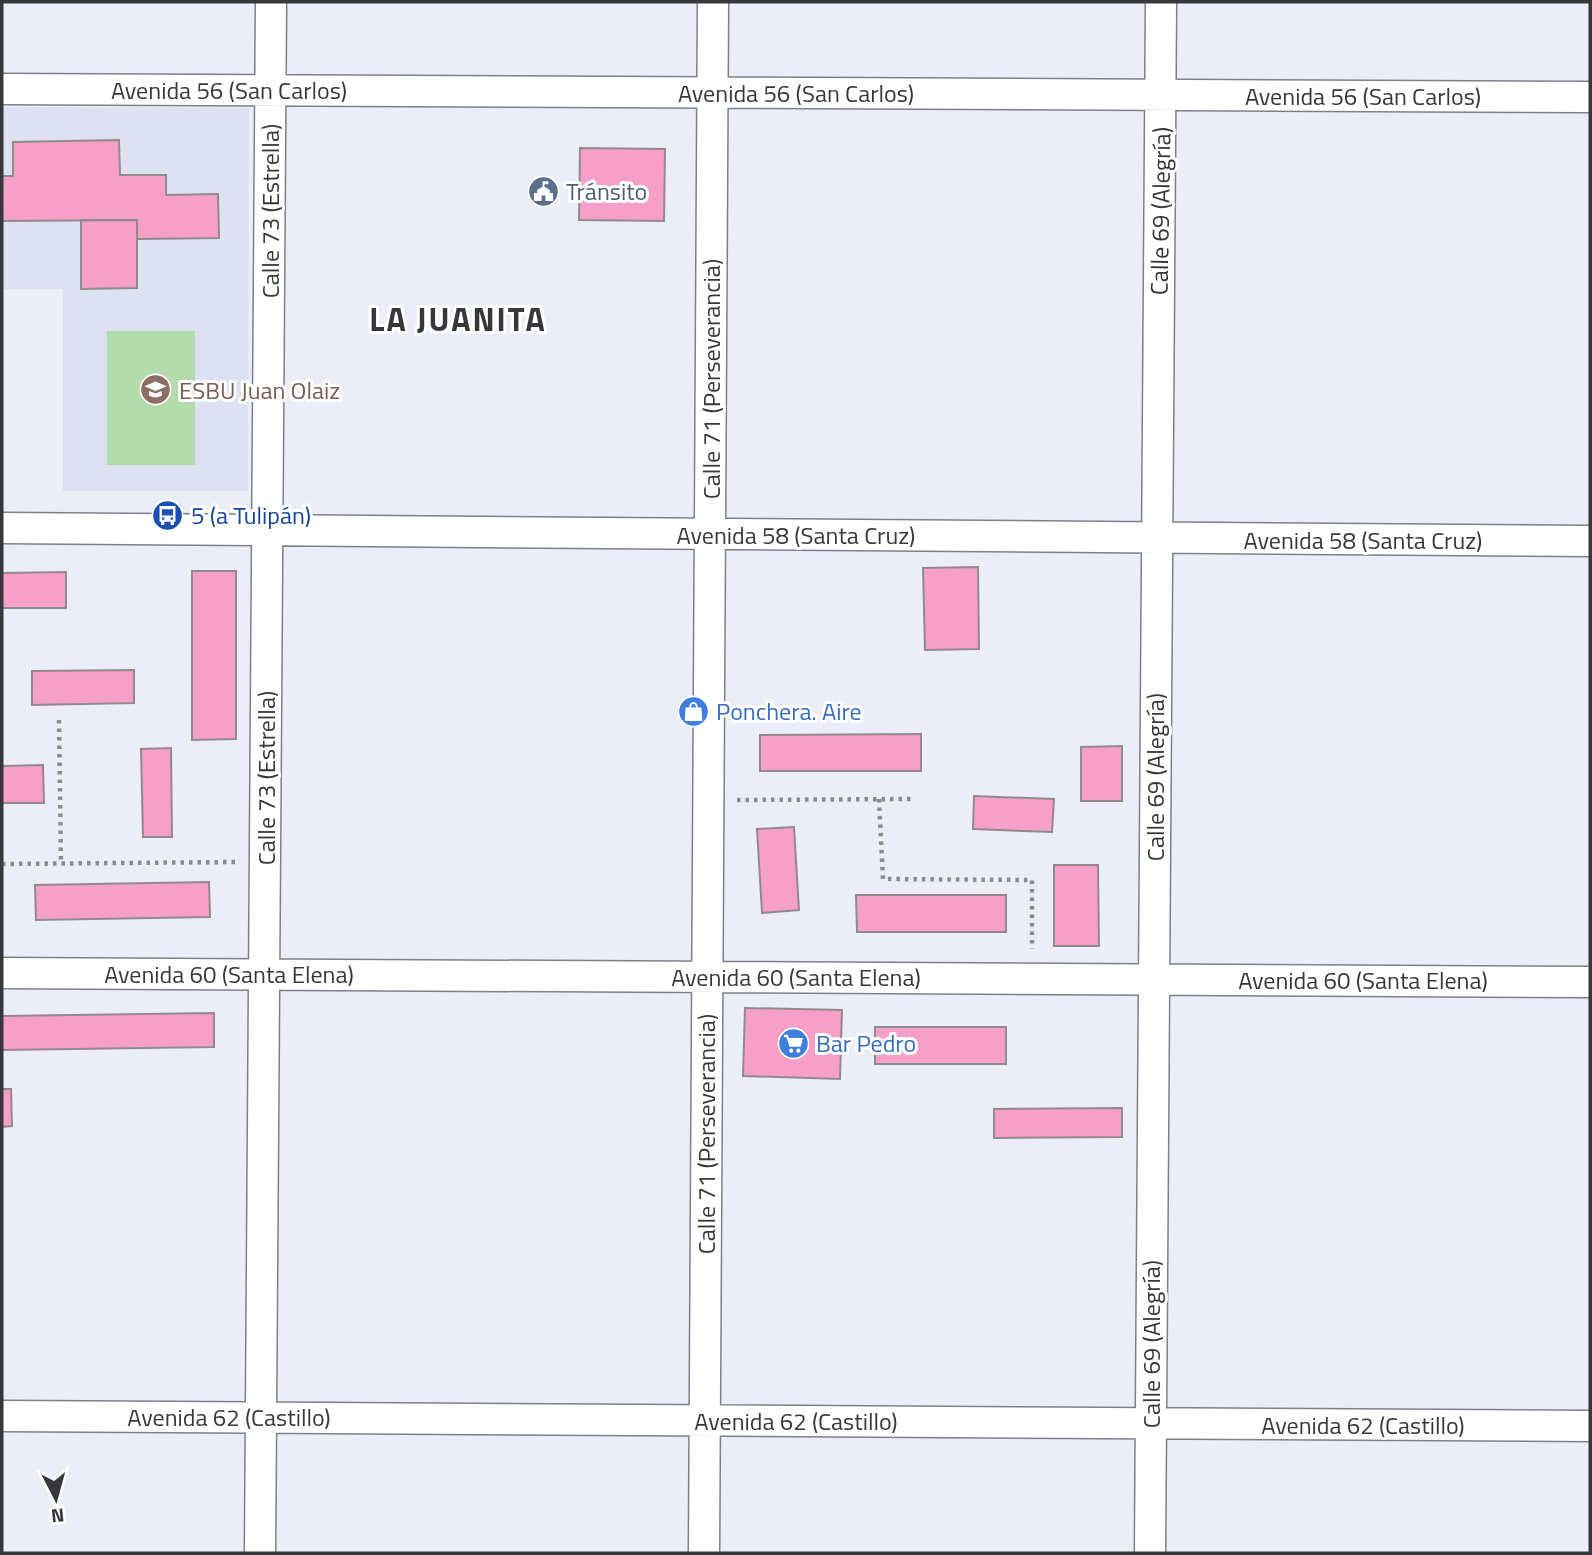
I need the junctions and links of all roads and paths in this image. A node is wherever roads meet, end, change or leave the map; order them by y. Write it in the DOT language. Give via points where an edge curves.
graph roads {
  1 [pos="271,2"];
  2 [pos="713,2"];
  3 [pos="1161,2"];
  4 [pos="2,89"];
  5 [pos="270,90"];
  6 [pos="712,93"];
  7 [pos="1161,95"];
  8 [pos="1590,97"];
  9 [pos="2,528"];
  10 [pos="268,531"];
  11 [pos="710,534"];
  12 [pos="1157,538"];
  13 [pos="1590,541"];
  14 [pos="59,720"];
  15 [pos="879,799"];
  16 [pos="915,799"];
  17 [pos="708,800"];
  18 [pos="265,862"];
  19 [pos="2,864"];
  20 [pos="61,864"];
  21 [pos="2,972"];
  22 [pos="264,974"];
  23 [pos="706,976"];
  24 [pos="1032,978"];
  25 [pos="1153,979"];
  26 [pos="1590,982"];
  27 [pos="2,1416"];
  28 [pos="261,1418"];
  29 [pos="704,1420"];
  30 [pos="1151,1424"];
  31 [pos="1590,1426"];
  32 [pos="260,1553"];
  33 [pos="704,1553"];
  34 [pos="1150,1553"];
  1 -- 5 [label="street, Calle 73 (Estrella)"];
  2 -- 6 [label="street, Calle 71 (Perseverancia)"];
  3 -- 7 [label="street, Calle 69 (Alegría)"];
  4 -- 5 [label="street, Avenida 56 (San Carlos)"];
  5 -- 6 [label="street, Avenida 56 (San Carlos)"];
  5 -- 10 [label="street, Calle 73 (Estrella)"];
  6 -- 7 [label="street, Avenida 56 (San Carlos)"];
  6 -- 11 [label="street, Calle 71 (Perseverancia)"];
  7 -- 8 [label="street, Avenida 56 (San Carlos)"];
  7 -- 12 [label="street, Calle 69 (Alegría)"];
  9 -- 10 [label="street, Avenida 58 (Santa Cruz)"];
  10 -- 11 [label="street, Avenida 58 (Santa Cruz)"];
  10 -- 18 [label="street, Calle 73 (Estrella)"];
  11 -- 12 [label="street, Avenida 58 (Santa Cruz)"];
  11 -- 17 [label="street, Calle 71 (Perseverancia)"];
  12 -- 13 [label="street, Avenida 58 (Santa Cruz)"];
  12 -- 25 [label="street, Calle 69 (Alegría)"];
  14 -- 20 [label="path"];
  15 -- 16 [label="path"];
  15 -- 17 [label="path"];
  15 -- 24 [label="path" via="883,879 1032,880"];
  17 -- 23 [label="street, Calle 71 (Perseverancia)"];
  18 -- 20 [label="path"];
  18 -- 22 [label="street, Calle 73 (Estrella)"];
  19 -- 20 [label="path"];
  21 -- 22 [label="street, Avenida 60 (Santa Elena)"];
  22 -- 23 [label="street, Avenida 60 (Santa Elena)"];
  22 -- 28 [label="street, Calle 73 (Estrella)"];
  23 -- 24 [label="street, Avenida 60 (Santa Elena)"];
  23 -- 29 [label="street, Calle 71 (Perseverancia)"];
  24 -- 25 [label="street, Avenida 60 (Santa Elena)"];
  25 -- 26 [label="street, Avenida 60 (Santa Elena)"];
  25 -- 30 [label="street, Calle 69 (Alegría)"];
  27 -- 28 [label="street, Avenida 62 (Castillo)"];
  28 -- 29 [label="street, Avenida 62 (Castillo)"];
  28 -- 32 [label="street, Calle 73 (Estrella)"];
  29 -- 30 [label="street, Avenida 62 (Castillo)"];
  29 -- 33 [label="street, Calle 71 (Perseverancia)"];
  30 -- 31 [label="street, Avenida 62 (Castillo)"];
  30 -- 34 [label="street, Calle 69 (Alegría)"];
}
